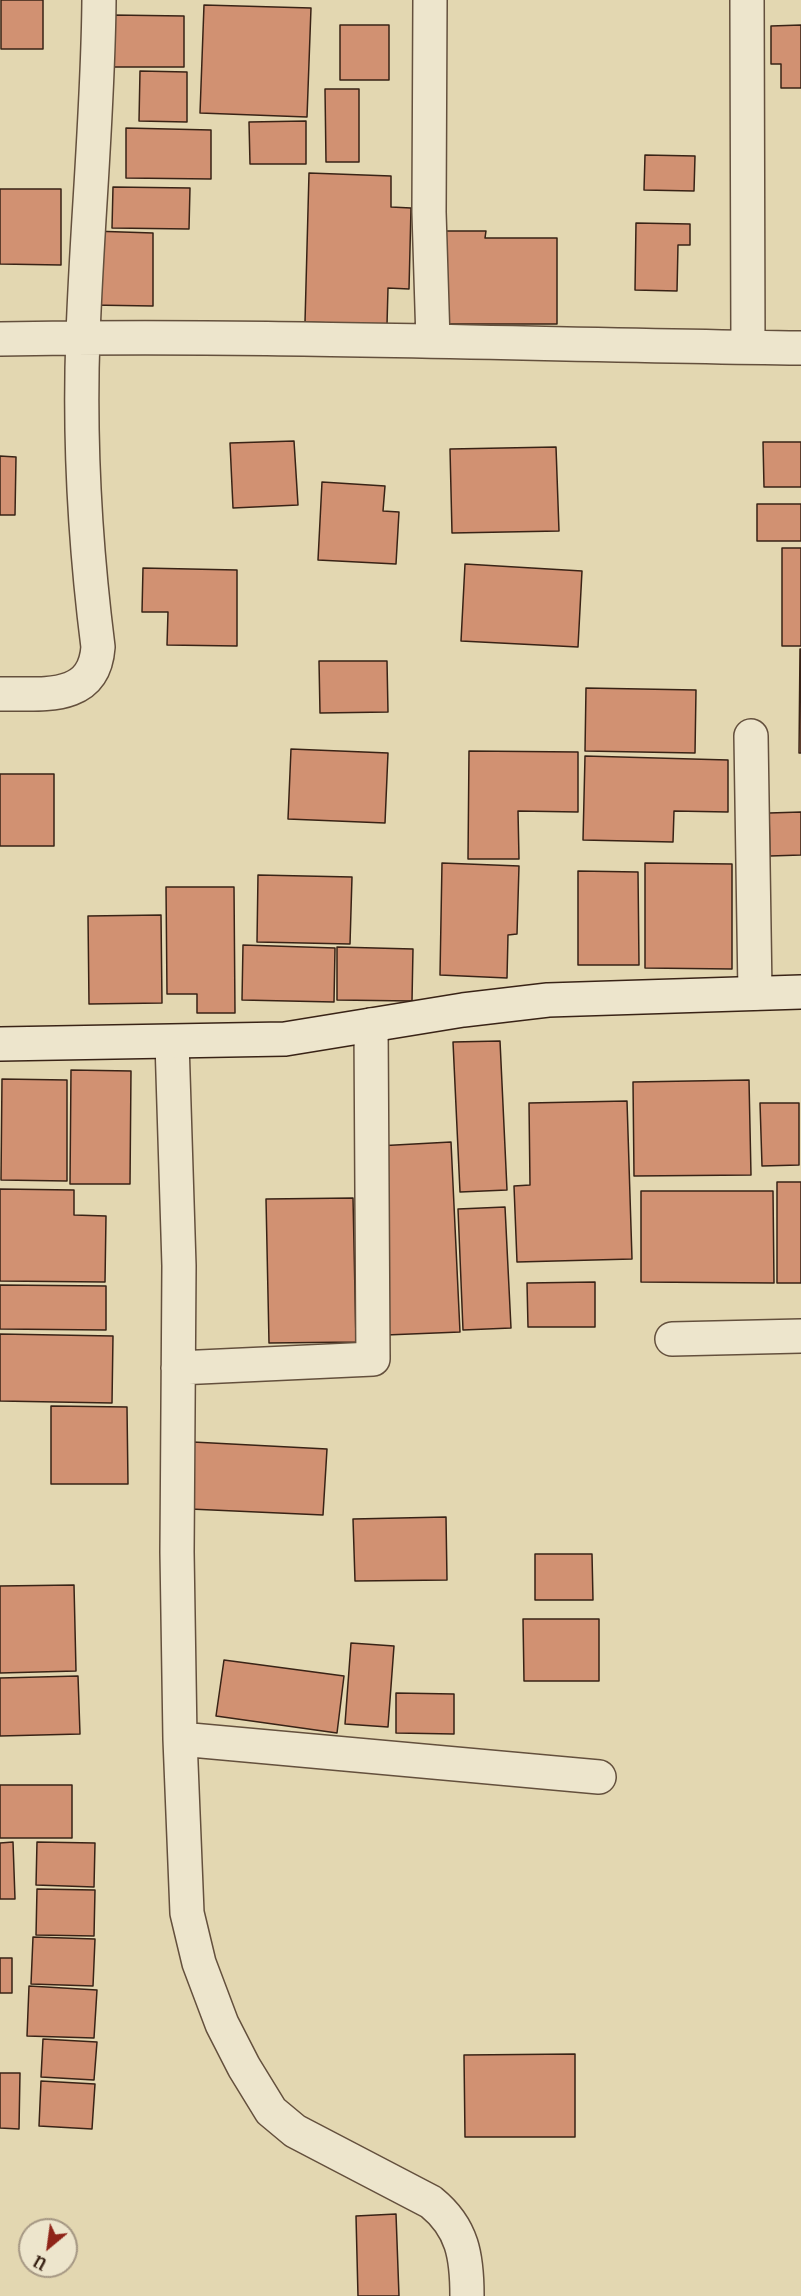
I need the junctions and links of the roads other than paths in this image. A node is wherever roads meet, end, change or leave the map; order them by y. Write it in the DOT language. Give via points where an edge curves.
graph roads {
  1 [pos="99,0"];
  2 [pos="430,0"];
  3 [pos="747,0"];
  4 [pos="83,338"];
  5 [pos="0,339"];
  6 [pos="433,341"];
  7 [pos="748,347"];
  8 [pos="801,348"];
  9 [pos="0,694"];
  10 [pos="751,736"];
  11 [pos="801,992"];
  12 [pos="755,993"];
  13 [pos="370,1025"];
  14 [pos="172,1042"];
  15 [pos="0,1044"];
  16 [pos="801,1336"];
  17 [pos="672,1339"];
  18 [pos="178,1368"];
  19 [pos="180,1739"];
  20 [pos="599,1777"];
  21 [pos="467,2296"];
  1 -- 4 [label="street"];
  2 -- 6 [label="street"];
  3 -- 7 [label="street"];
  4 -- 5 [label="street"];
  4 -- 6 [label="street"];
  4 -- 9 [label="street" via="87,560 97,660 82,684 63,692"];
  6 -- 7 [label="street"];
  7 -- 8 [label="street"];
  10 -- 12 [label="street"];
  11 -- 12 [label="street"];
  12 -- 13 [label="street" via="548,1000"];
  13 -- 14 [label="street" via="285,1039"];
  13 -- 18 [label="street" via="373,1359"];
  14 -- 15 [label="street"];
  14 -- 18 [label="street"];
  16 -- 17 [label="street"];
  18 -- 19 [label="street"];
  19 -- 20 [label="street"];
  19 -- 21 [label="street" via="187,1913 203,1973 244,2067 271,2111 295,2131 431,2202 446,2214 460,2239 467,2267"];
}
